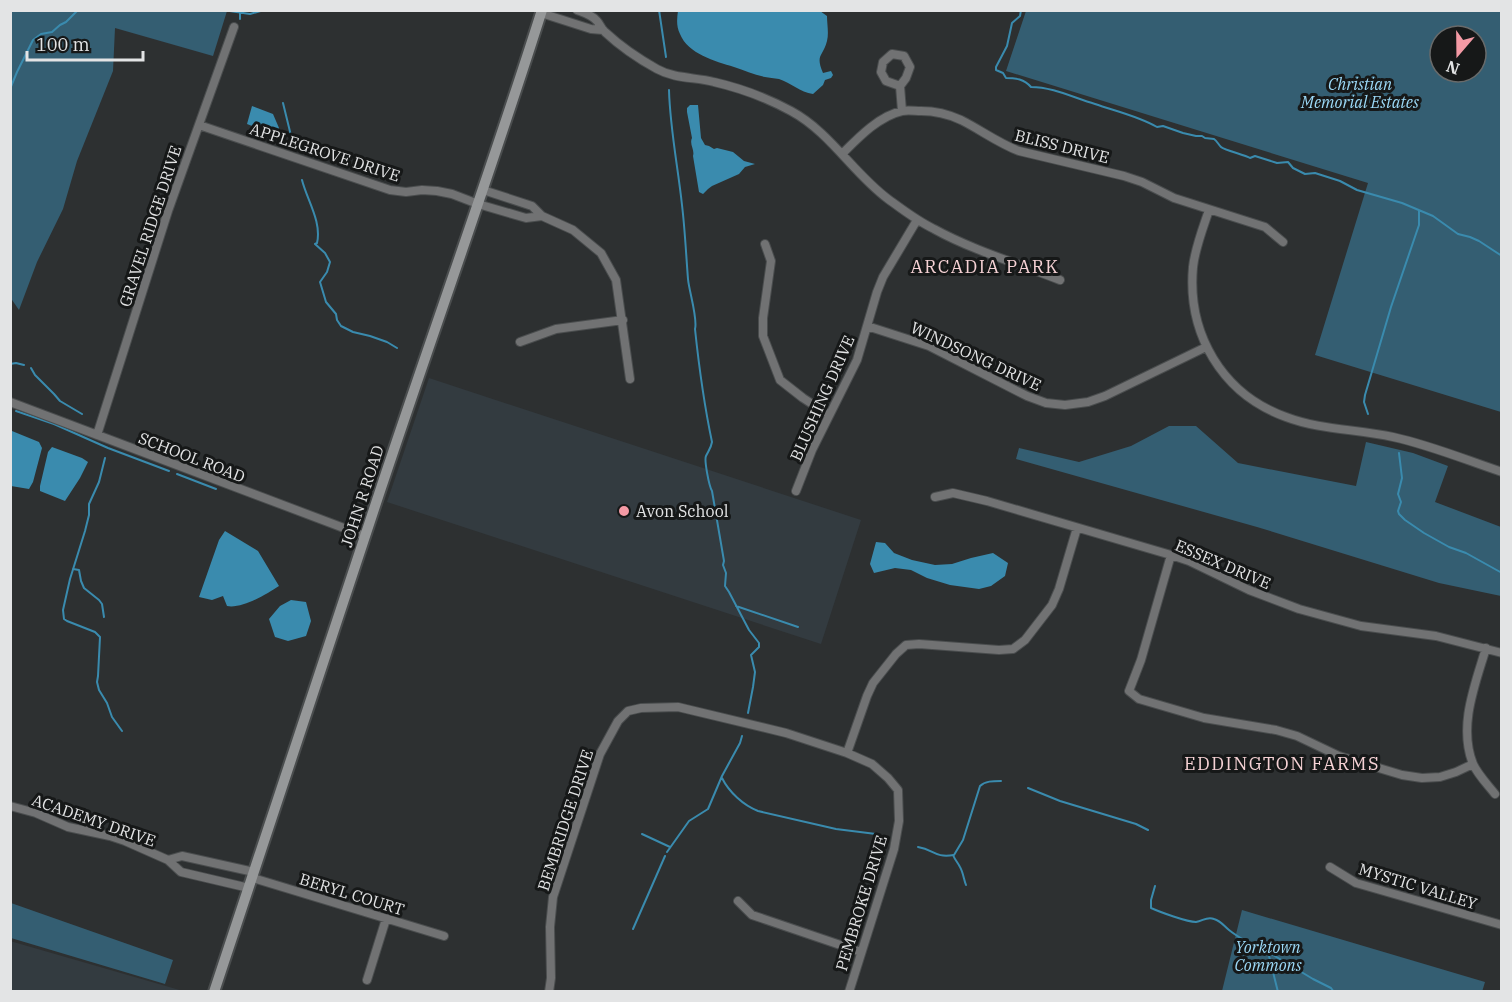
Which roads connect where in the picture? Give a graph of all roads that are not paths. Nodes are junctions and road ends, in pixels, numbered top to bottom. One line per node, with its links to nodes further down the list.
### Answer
1 (577, 10): 4 (street)
2 (542, 12): 4 (street); 9 (main road, JOHN R ROAD)
3 (234, 27): 7 (street, GRAVEL RIDGE DRIVE)
4 (603, 30): 8 (street)
5 (900, 86): 6 (street)
6 (902, 111): 8 (street, BLISS DRIVE); 11 (street, BLISS DRIVE)
7 (199, 125): 10 (street, APPLEGROVE DRIVE); 24 (street, GRAVEL RIDGE DRIVE)
8 (842, 154): 13 (street)
9 (483, 190): 10 (main road, JOHN R ROAD); 12 (street)
10 (478, 204): 12 (street, APPLEGROVE DRIVE); 29 (main road, JOHN R ROAD)
11 (1209, 210): 14 (street, BLISS DRIVE); 20 (street)
12 (542, 216): 17 (street)
13 (917, 220): 16 (street); 18 (street, BLUSHING DRIVE)
14 (1283, 242)
15 (765, 244): 23 (street)
16 (1060, 280)
17 (623, 320): 19 (street); 21 (street)
18 (867, 326): 20 (street, WINDSONG DRIVE); 23 (street, BLUSHING DRIVE)
19 (520, 342)
20 (1206, 347): 25 (street)
21 (630, 379)
22 (10, 402): 24 (street, SCHOOL ROAD)
23 (829, 415): 26 (street, BLUSHING DRIVE)
24 (97, 435): 29 (street, SCHOOL ROAD)
25 (1502, 472)
26 (796, 491)
27 (935, 497): 28 (street, ESSEX DRIVE)
28 (1077, 528): 30 (street, ESSEX DRIVE); 33 (street)
29 (364, 536): 39 (main road, JOHN R ROAD)
30 (1172, 555): 31 (street, ESSEX DRIVE); 34 (street)
31 (1485, 648): 32 (street, ESSEX DRIVE); 34 (street)
32 (1502, 653)
33 (847, 753): 44 (street, PEMBROKE DRIVE); 47 (street, BEMBRIDGE DRIVE)
34 (1473, 764): 35 (street)
35 (1495, 794)
36 (10, 806): 37 (street, ACADEMY DRIVE)
37 (168, 860): 39 (street, ACADEMY DRIVE); 39 (street, ACADEMY DRIVE)
38 (1330, 867): 42 (street, MYSTIC VALLEY)
39 (252, 879): 41 (street, BERYL COURT); 46 (main road, JOHN R ROAD)
40 (738, 902): 44 (street)
41 (386, 919): 43 (street, BERYL COURT); 45 (street)
42 (1502, 925)
43 (444, 936)
44 (861, 952): 48 (street, PEMBROKE DRIVE)
45 (367, 980)
46 (214, 992)
47 (549, 992)
48 (849, 992)

